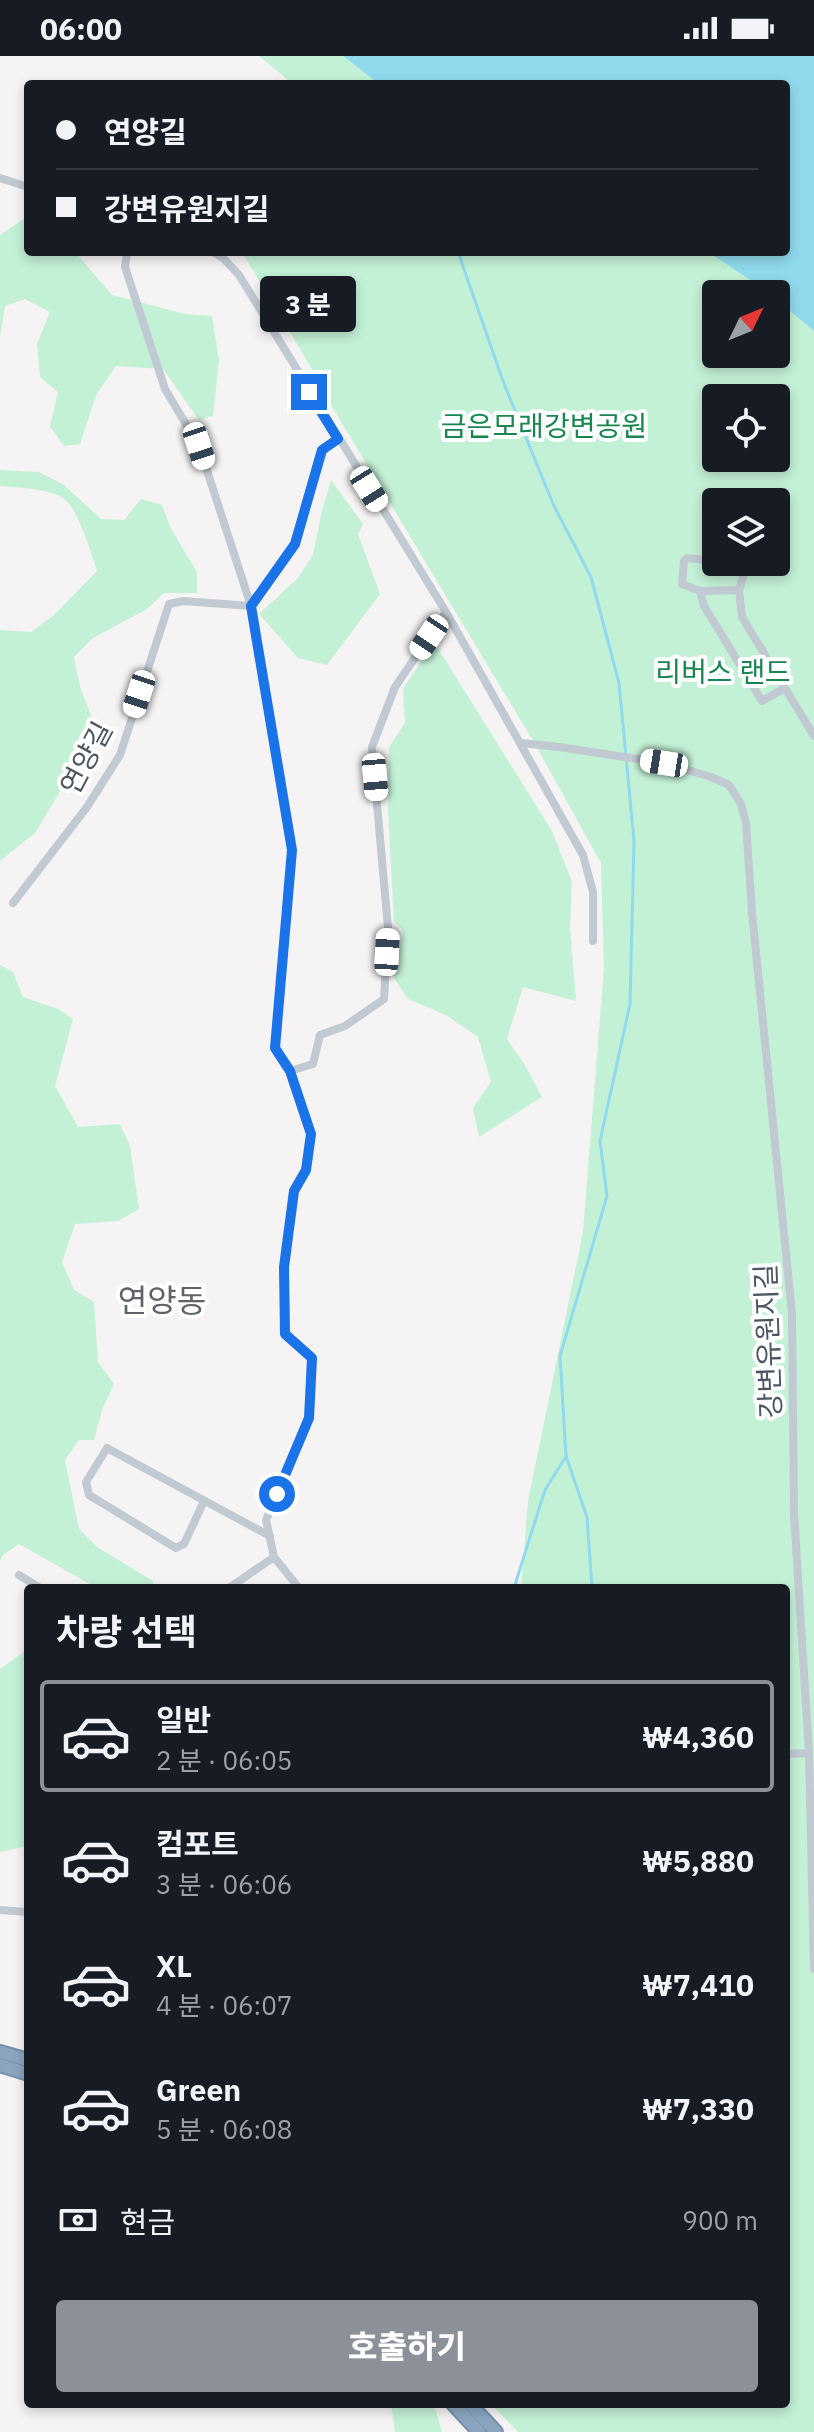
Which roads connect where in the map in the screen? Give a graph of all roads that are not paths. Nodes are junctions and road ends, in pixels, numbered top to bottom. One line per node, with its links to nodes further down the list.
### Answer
1 (0, 178): 2 (street)
2 (24, 186)
3 (126, 256): 10 (street)
4 (220, 256): 5 (street)
5 (338, 439): 10 (street); 11 (street)
6 (702, 560): 9 (street)
7 (743, 576): 8 (street)
8 (739, 590): 9 (street); 12 (street)
9 (700, 591): 12 (street)
10 (251, 606): 15 (street, 연양길); 17 (street)
11 (446, 612): 14 (street); 17 (street)
12 (785, 688): 13 (street)
13 (813, 732)
14 (521, 743): 16 (street); 25 (street, 강변유원지길)
15 (13, 903)
16 (593, 941)
17 (290, 1071): 19 (street)
18 (204, 1501): 18 (street); 19 (street)
19 (270, 1536): 20 (street)
20 (274, 1557): 23 (street); 24 (street)
21 (19, 1575): 22 (street)
22 (34, 1584)
23 (235, 1584)
24 (296, 1584)
25 (809, 1753): 26 (street); 29 (street, 강변유원지길)
26 (790, 1754)
27 (0, 1910): 28 (street)
28 (24, 1912)
29 (814, 1969)
30 (0, 2052): 31 (highway)
31 (24, 2059)
32 (0, 2065): 33 (highway)
33 (24, 2073)
34 (457, 2408): 36 (highway)
35 (474, 2408): 37 (highway)
36 (479, 2432)
37 (496, 2432)

